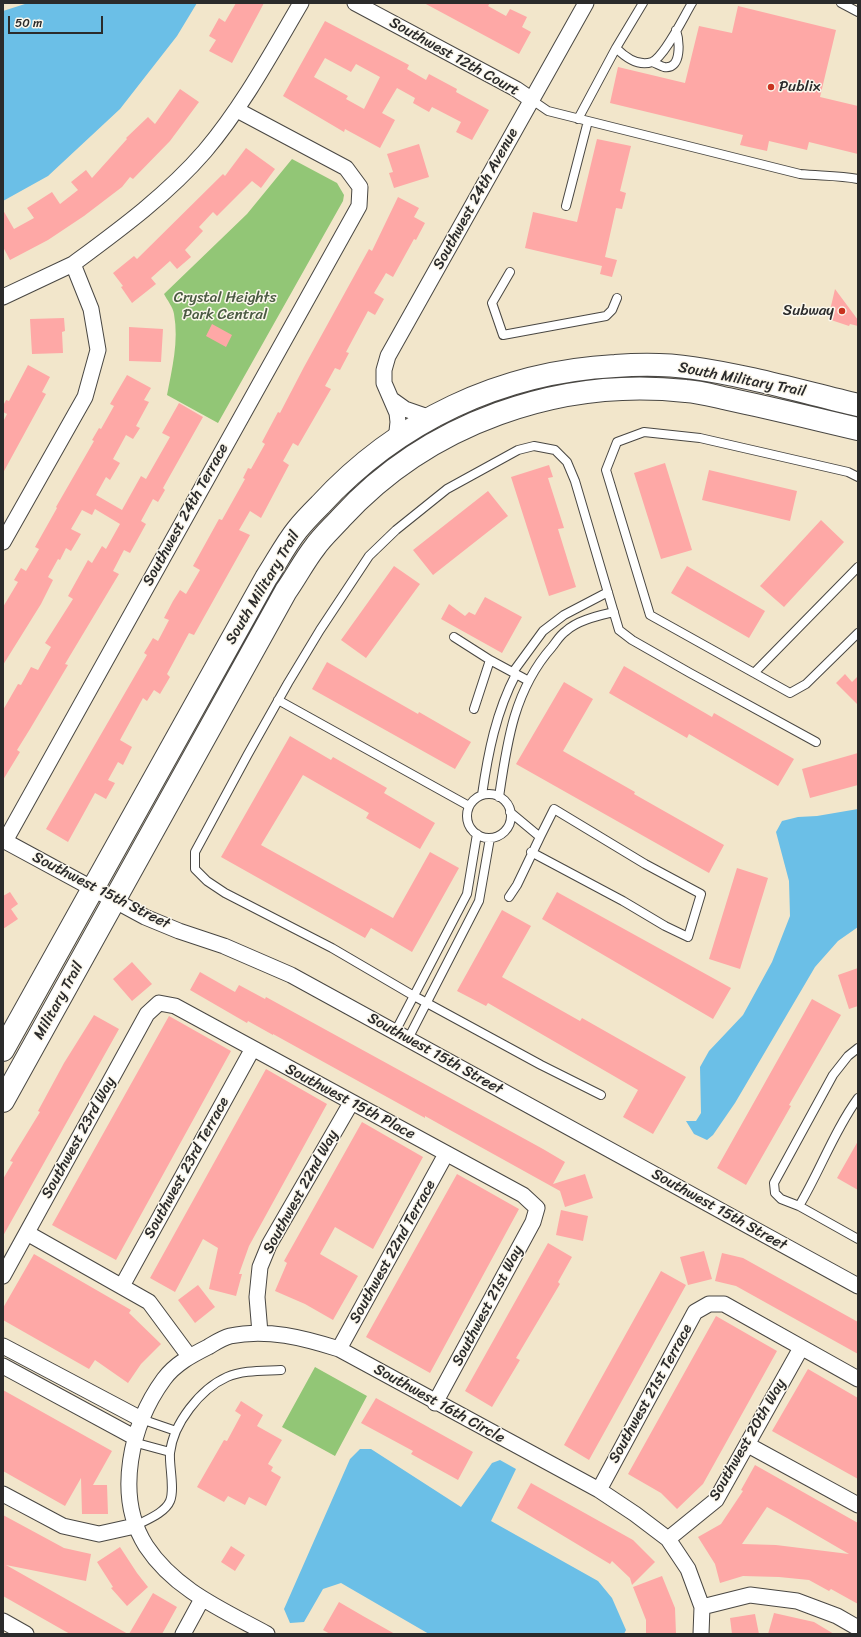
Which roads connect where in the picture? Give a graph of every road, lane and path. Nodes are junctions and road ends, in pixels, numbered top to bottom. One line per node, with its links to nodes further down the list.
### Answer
1 (301, 3): 12 (street)
2 (355, 3): 11 (street, Southwest 12th Court)
3 (586, 3): 11 (street, Southwest 24th Avenue)
4 (643, 3): 9 (lane)
5 (692, 3): 8 (lane)
6 (841, 3): 7 (lane)
7 (858, 12)
8 (676, 30): 10 (lane); 10 (lane)
9 (616, 48): 10 (lane); 13 (lane)
10 (652, 62)
11 (532, 100): 13 (lane); 21 (street, Southwest 24th Avenue)
12 (238, 110): 17 (street); 47 (street, Southwest 24th Terrace)
13 (578, 119): 14 (lane)
14 (588, 121): 15 (lane); 16 (lane)
15 (858, 179)
16 (566, 206)
17 (73, 264): 19 (street); 27 (street)
18 (510, 272): 20 (lane)
19 (3, 298)
20 (617, 298)
21 (391, 399): 23 (street); 25 (street, Southwest 24th Avenue)
22 (858, 405): 23 (street, South Military Trail)
23 (431, 418): 25 (street, South Military Trail)
24 (858, 429): 51 (street, South Military Trail)
25 (396, 441): 49 (street, South Military Trail)
26 (858, 477): 35 (lane)
27 (3, 542)
28 (858, 567): 35 (lane)
29 (608, 592): 30 (lane); 34 (lane); 37 (lane)
30 (614, 612): 36 (lane); 39 (lane)
31 (858, 633): 35 (lane)
32 (454, 637): 33 (lane)
33 (490, 660): 34 (lane); 38 (lane)
34 (514, 673): 36 (lane); 40 (lane)
35 (754, 673)
36 (528, 680): 41 (lane)
37 (278, 700): 42 (lane); 52 (lane)
38 (474, 709)
39 (816, 742)
40 (482, 795): 41 (lane); 42 (lane)
41 (498, 797): 43 (lane)
42 (470, 806): 44 (lane)
43 (510, 812): 45 (lane); 46 (lane)
44 (477, 834): 46 (lane); 52 (lane)
45 (540, 837): 48 (lane); 48 (lane)
46 (490, 838): 53 (lane)
47 (4, 841): 49 (street, Southwest 15th Street)
48 (531, 852): 50 (lane)
49 (92, 889): 51 (street, Southwest 15th Street); 57 (street, Military Trail)
50 (509, 897)
51 (114, 901): 55 (street, Southwest 15th Street); 61 (street, Military Trail)
52 (414, 996): 53 (lane); 55 (lane)
53 (426, 1002): 55 (lane); 59 (lane)
54 (159, 1003): 58 (street, Southwest 15th Place); 66 (street, Southwest 23rd Way)
55 (402, 1036): 70 (street, Southwest 15th Street)
56 (858, 1048): 64 (lane)
57 (3, 1050)
58 (252, 1050): 62 (street, Southwest 15th Place); 69 (street, Southwest 23rd Terrace)
59 (601, 1094)
60 (858, 1098): 64 (lane)
61 (3, 1102)
62 (351, 1102): 63 (street, Southwest 15th Place); 71 (street, Southwest 22nd Way)
63 (446, 1154): 65 (street, Southwest 15th Place); 74 (street, Southwest 22nd Terrace)
64 (799, 1206): 67 (lane)
65 (537, 1208): 79 (street, Southwest 21st Way)
66 (27, 1233): 68 (street, Southwest 23rd Way); 69 (street)
67 (858, 1239)
68 (3, 1276)
69 (122, 1286): 75 (street)
70 (858, 1286)
71 (260, 1333): 74 (street, Southwest 16th Circle); 75 (street, Southwest 16th Circle)
72 (3, 1346): 80 (street)
73 (801, 1348): 78 (street); 83 (street, Southwest 20th Way); 85 (street, Southwest 21st Terrace)
74 (339, 1349): 79 (street, Southwest 16th Circle)
75 (189, 1356): 80 (street, Southwest 16th Circle)
76 (3, 1366): 82 (street)
77 (281, 1370): 81 (lane)
78 (858, 1379)
79 (435, 1403): 85 (street, Southwest 16th Circle)
80 (141, 1419): 81 (lane); 82 (street, Southwest 16th Circle)
81 (176, 1431): 84 (lane)
82 (134, 1439): 84 (lane); 88 (street, Southwest 16th Circle)
83 (748, 1445): 87 (street); 89 (street, Southwest 20th Way)
84 (170, 1452): 88 (lane)
85 (599, 1490): 89 (street, Southwest 16th Circle)
86 (3, 1494): 88 (street)
87 (858, 1505)
88 (135, 1526): 90 (street)
89 (668, 1539): 91 (street, Southwest 16th Circle)
90 (202, 1599): 95 (street); 96 (street)
91 (702, 1607): 93 (street); 97 (street, Southwest 16th Circle)
92 (3, 1621): 94 (street)
93 (858, 1628)
94 (26, 1634)
95 (183, 1634)
96 (267, 1634)
97 (701, 1634)

